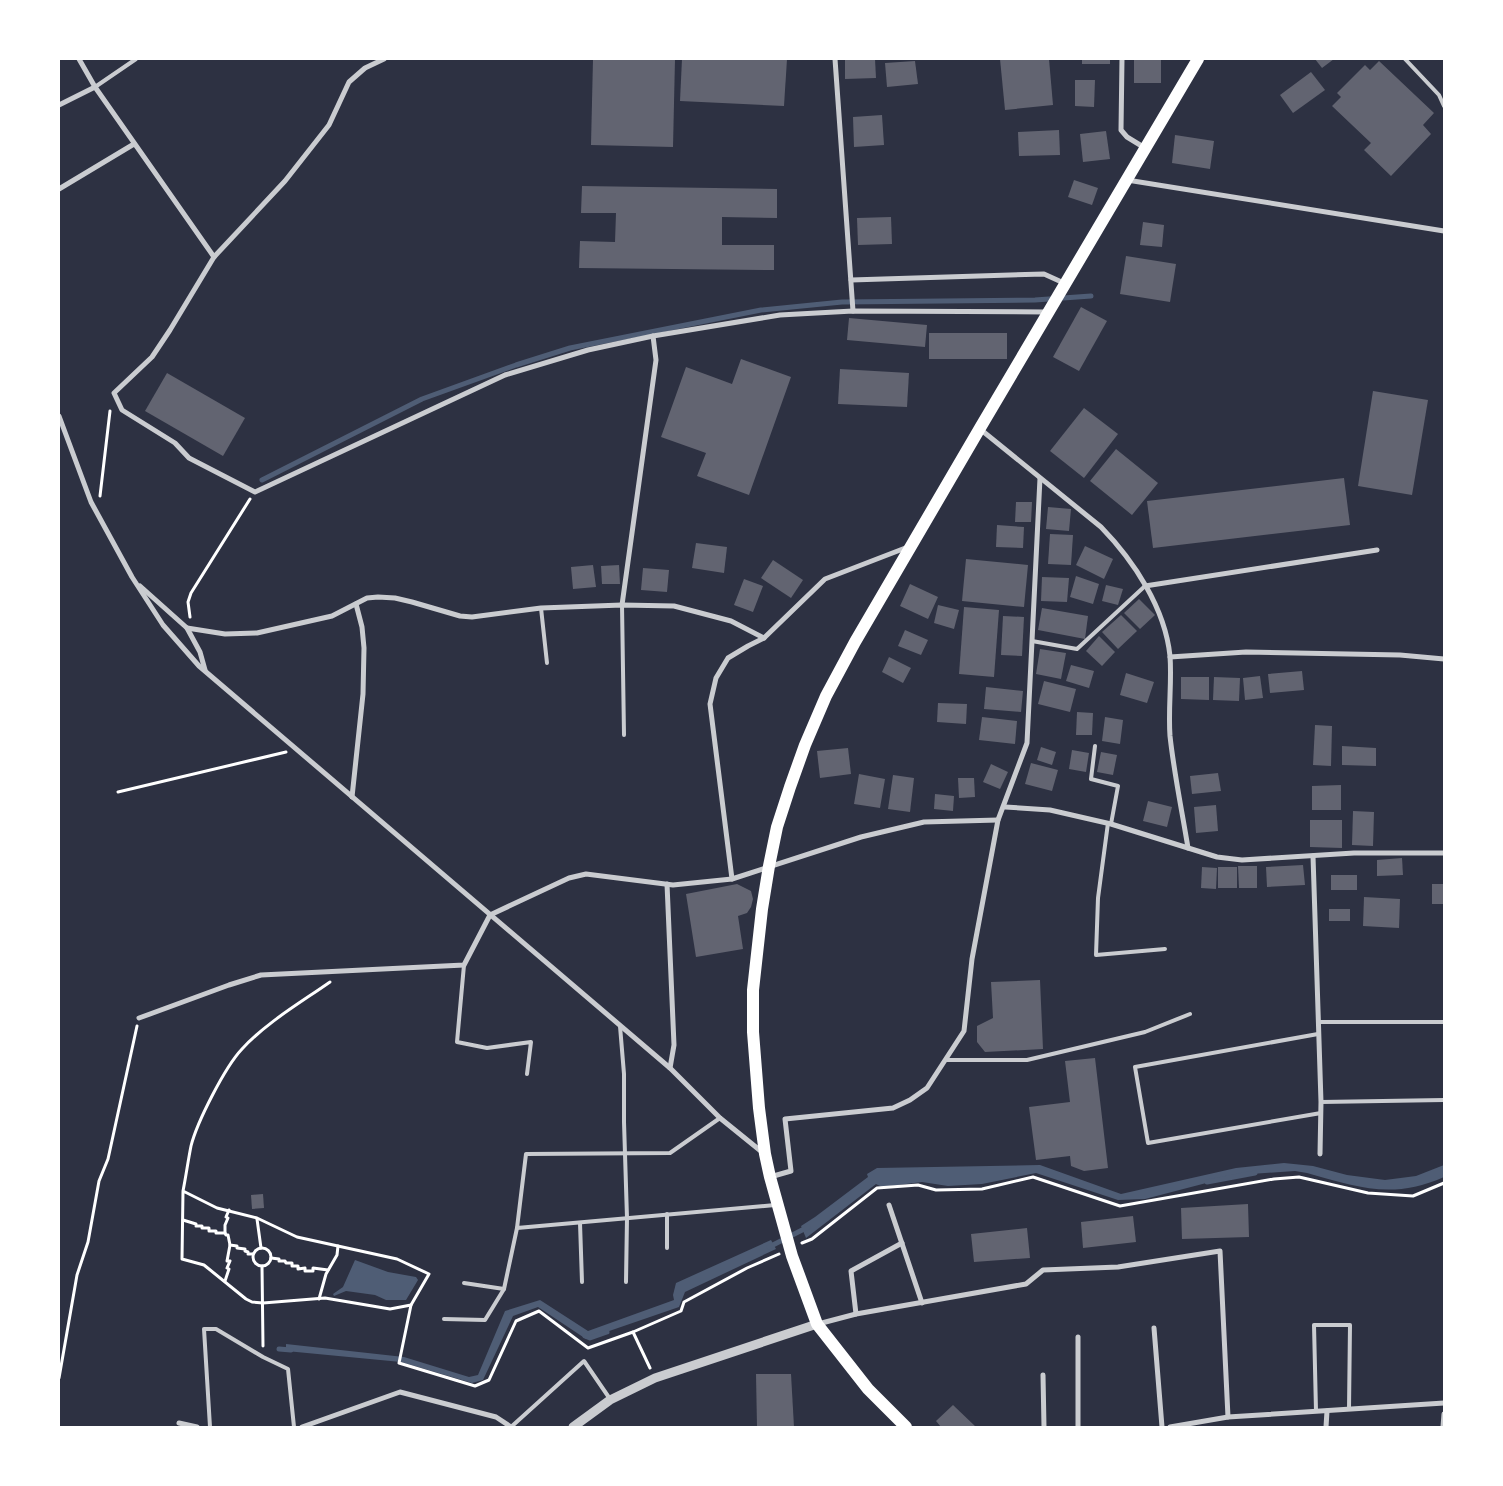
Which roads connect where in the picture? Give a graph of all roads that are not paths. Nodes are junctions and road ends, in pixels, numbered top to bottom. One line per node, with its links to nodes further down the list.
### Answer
1 (79, 59): 8 (street)
2 (136, 59): 8 (lane)
3 (384, 59): 16 (street)
4 (835, 59): 17 (street)
5 (1122, 59): 12 (street)
6 (1198, 59): 12 (main road)
7 (1405, 59): 10 (lane)
8 (95, 87): 9 (street); 11 (street)
9 (59, 105)
10 (1444, 106)
11 (134, 144): 14 (street); 16 (street)
12 (1146, 148): 13 (main road)
13 (1127, 180): 15 (street); 18 (main road)
14 (59, 189)
15 (1444, 231)
16 (214, 256): 20 (street)
17 (851, 280): 18 (street); 19 (street)
18 (1057, 299): 19 (street); 22 (main road)
19 (853, 311): 20 (street)
20 (653, 336): 29 (street)
21 (59, 416): 26 (street)
22 (980, 428): 23 (street); 24 (main road)
23 (1040, 478): 27 (street); 33 (street)
24 (912, 546): 32 (street); 47 (main road)
25 (1377, 550): 27 (street)
26 (136, 582): 31 (street); 37 (street)
27 (1145, 586): 33 (lane); 34 (street)
28 (356, 604): 30 (street); 31 (street); 40 (street)
29 (622, 605): 30 (street); 32 (street); 38 (lane)
30 (541, 608): 36 (lane)
31 (187, 628): 37 (street)
32 (764, 638): 48 (street)
33 (1032, 641): 41 (street)
34 (1170, 657): 35 (street); 44 (street)
35 (1444, 659)
36 (547, 663)
37 (206, 672): 40 (street)
38 (624, 735)
39 (1095, 746): 43 (lane)
40 (352, 797): 50 (street)
41 (1005, 807): 42 (street); 43 (street)
42 (998, 820): 47 (street); 59 (street)
43 (1110, 824): 44 (street); 51 (lane)
44 (1188, 848): 46 (street)
45 (1444, 853): 46 (street)
46 (1313, 856): 55 (street)
47 (769, 866): 48 (street); 67 (main road)
48 (732, 879): 49 (street)
49 (668, 884): 50 (street); 60 (street)
50 (490, 915): 52 (street); 57 (street)
51 (1165, 949)
52 (464, 965): 54 (street); 61 (lane)
53 (1190, 1014): 59 (lane)
54 (139, 1018)
55 (1318, 1022): 56 (lane); 58 (street)
56 (1444, 1022)
57 (620, 1026): 60 (street); 66 (lane)
58 (1318, 1034): 63 (street); 64 (lane)
59 (946, 1060): 69 (street)
60 (670, 1068): 65 (street)
61 (527, 1074)
62 (1444, 1100): 63 (lane)
63 (1321, 1102): 64 (street)
64 (1321, 1113): 68 (street)
65 (720, 1118): 66 (lane); 67 (street)
66 (625, 1153): 73 (lane); 75 (lane)
67 (765, 1154): 69 (main road)
68 (1320, 1154)
69 (770, 1177): 70 (main road)
70 (777, 1205): 72 (lane); 85 (main road)
71 (889, 1205): 76 (street)
72 (667, 1214): 73 (lane); 77 (lane)
73 (627, 1218): 74 (lane); 79 (lane)
74 (580, 1223): 75 (lane); 78 (lane)
75 (517, 1228): 81 (lane)
76 (902, 1243): 82 (street); 83 (street)
77 (667, 1248)
78 (582, 1282)
79 (626, 1282)
80 (464, 1283): 81 (lane)
81 (504, 1289): 84 (lane)
82 (922, 1303): 83 (street); 95 (street)
83 (856, 1314): 85 (street)
84 (444, 1319)
85 (817, 1324): 89 (street); 103 (main road)
86 (1154, 1328): 106 (street)
87 (1078, 1337): 105 (street)
88 (1043, 1375): 104 (street)
89 (610, 1400): 101 (lane); 102 (street)
90 (1444, 1403): 91 (street)
91 (1349, 1409): 92 (street); 93 (lane)
92 (1327, 1411): 93 (street); 108 (street)
93 (1316, 1412): 95 (street)
94 (1444, 1414): 109 (street)
95 (1228, 1418): 107 (street)
96 (179, 1423): 97 (street)
97 (197, 1427)
98 (210, 1427): 99 (lane)
99 (294, 1427)
100 (302, 1427): 101 (street)
101 (511, 1427)
102 (573, 1427)
103 (906, 1427)
104 (1044, 1427)
105 (1078, 1427)
106 (1162, 1427)
107 (1170, 1427)
108 (1326, 1427)
109 (1443, 1427)

